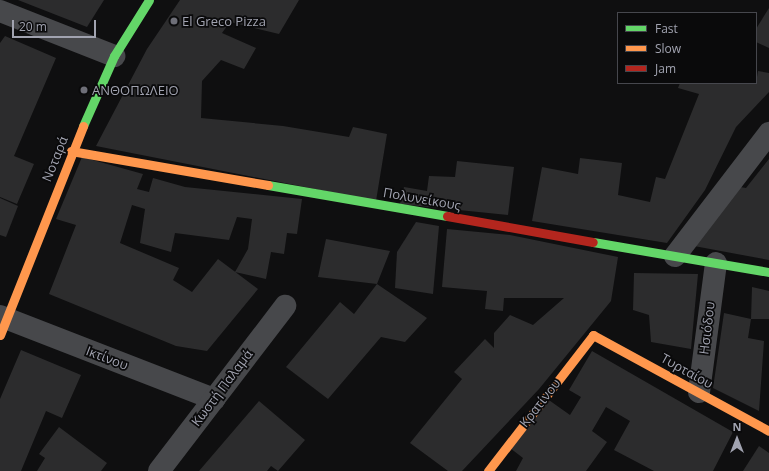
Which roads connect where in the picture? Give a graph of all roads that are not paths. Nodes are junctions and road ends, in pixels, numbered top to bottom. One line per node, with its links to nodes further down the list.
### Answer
1 (149, 0): 3 (street, Νοταρά)
2 (0, 11): 3 (street)
3 (114, 56): 5 (street, Νοταρά)
4 (769, 133): 6 (street)
5 (71, 151): 6 (street, Πολυνείκους); 10 (street, Νοταρά)
6 (675, 256): 7 (street, Πολυνείκους)
7 (716, 263): 8 (street, Πολυνείκους); 12 (street, Ησιόδου)
8 (769, 272)
9 (285, 306): 13 (street, Κωστή Παλαμά)
10 (2, 323): 13 (street, Ικτίνου)
11 (593, 335): 12 (street, Τυρταίου); 16 (street, Κρατίνου)
12 (699, 392): 14 (street, Τυρταίου)
13 (214, 399): 15 (street, Κωστή Παλαμά)
14 (769, 431)
15 (159, 471)
16 (488, 471)

